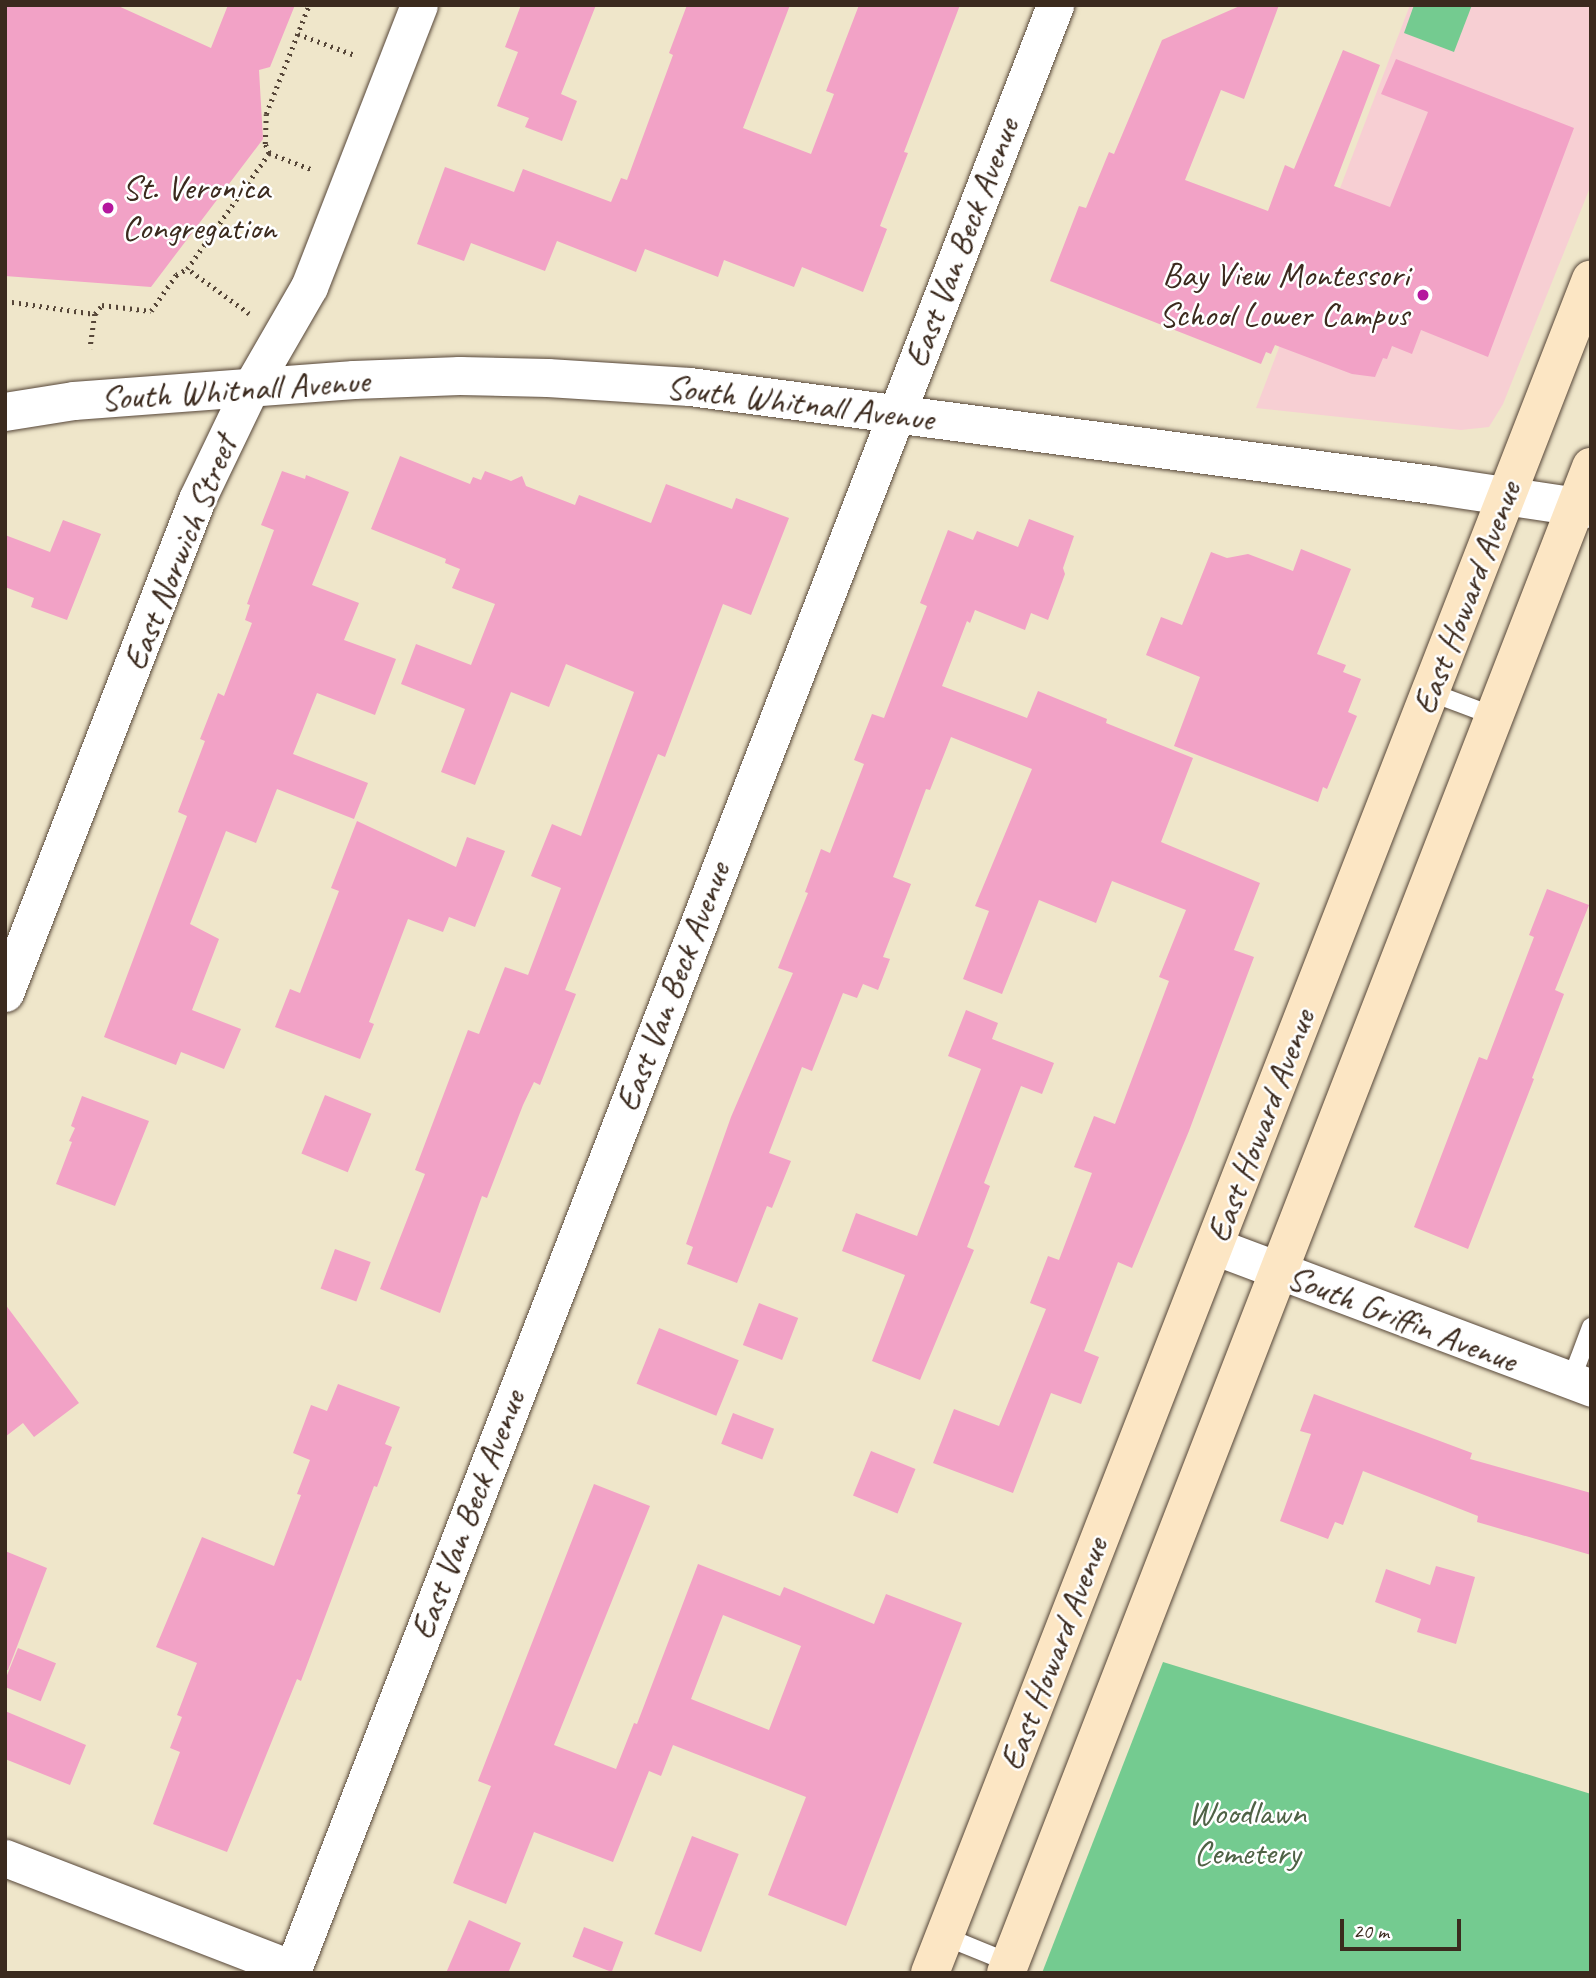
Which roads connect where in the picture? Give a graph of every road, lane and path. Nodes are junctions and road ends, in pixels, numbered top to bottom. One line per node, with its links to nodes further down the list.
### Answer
1 (309, 5): 4 (path)
2 (419, 5): 14 (street, East Norwich Street)
3 (1055, 5): 16 (street, East Van Beck Avenue)
4 (298, 34): 5 (path); 6 (path)
5 (355, 55)
6 (269, 153): 7 (path); 8 (path)
7 (311, 169)
8 (187, 269): 11 (path); 12 (path)
9 (1591, 279): 18 (main road, East Howard Avenue)
10 (5, 301): 11 (path)
11 (95, 314): 13 (path)
12 (253, 316)
13 (90, 349)
14 (250, 389): 15 (street, South Whitnall Avenue); 16 (street, South Whitnall Avenue); 22 (street, East Norwich Street)
15 (5, 412)
16 (895, 414): 18 (street, South Whitnall Avenue); 27 (street, East Van Beck Avenue)
17 (1591, 467): 19 (main road, East Howard Avenue)
18 (1507, 496): 19 (street, South Whitnall Avenue); 20 (main road, East Howard Avenue)
19 (1583, 508): 21 (main road, East Howard Avenue)
20 (1430, 692): 21 (lane); 23 (main road, East Howard Avenue)
21 (1494, 716): 24 (main road, East Howard Avenue)
22 (5, 993)
23 (1214, 1247): 24 (street, South Griffin Avenue); 28 (main road, East Howard Avenue)
24 (1278, 1272): 26 (street, South Griffin Avenue); 29 (main road, East Howard Avenue)
25 (1591, 1327): 26 (lane)
26 (1580, 1386)
27 (5, 1858)
28 (944, 1936): 29 (lane); 30 (main road, East Howard Avenue)
29 (1008, 1968)
30 (930, 1973)

